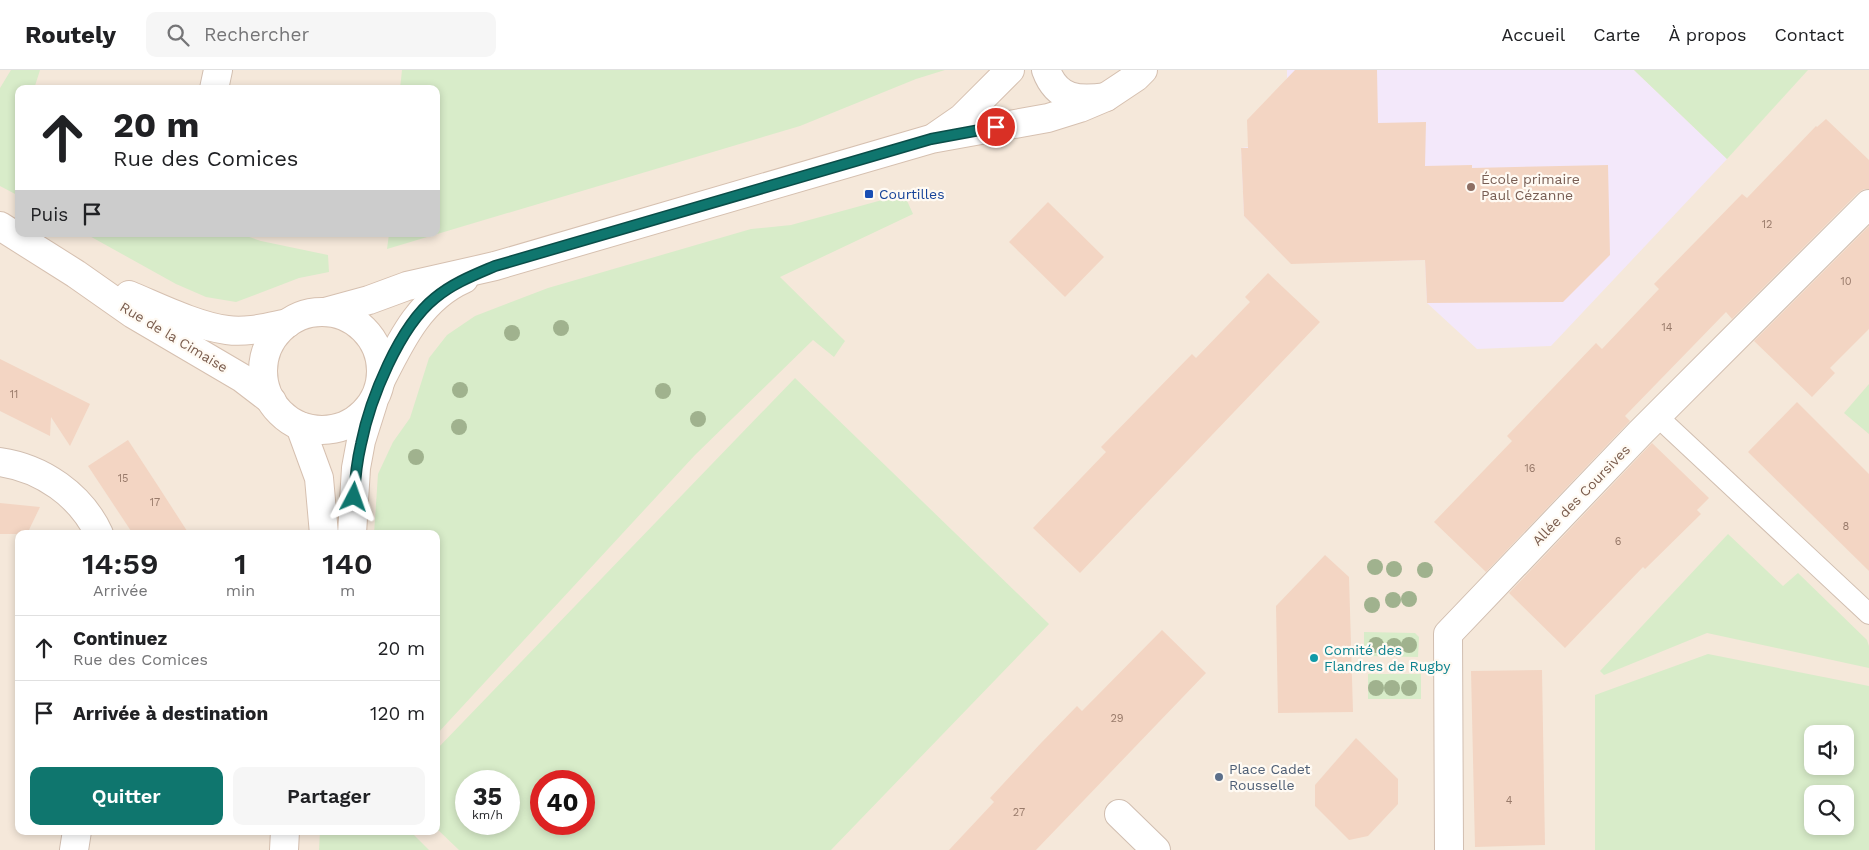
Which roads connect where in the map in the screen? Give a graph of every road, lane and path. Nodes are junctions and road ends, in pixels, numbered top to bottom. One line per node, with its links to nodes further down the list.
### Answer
1 (218, 70): 5 (street)
2 (1010, 70): 7 (street)
3 (1046, 70): 6 (street)
4 (1143, 70): 6 (street)
5 (215, 85)
6 (1106, 97): 7 (street)
7 (931, 139): 12 (street)
8 (1869, 204): 18 (street, Allée des Coursives)
9 (0, 226): 10 (street, Rue de la Cimaise)
10 (15, 235)
11 (17, 237): 13 (street, Rue de la Cimaise)
12 (495, 266): 14 (street); 16 (street)
13 (76, 274): 15 (street, Rue de la Cimaise); 17 (street, Rue de la Cimaise)
14 (325, 312): 15 (street); 16 (street)
15 (288, 323): 17 (street)
16 (378, 389): 19 (street); 23 (street)
17 (272, 401): 19 (street)
18 (1658, 417): 24 (lane); 31 (street, Allée des Coursives)
19 (300, 426): 22 (street)
20 (0, 462): 21 (street)
21 (97, 530)
22 (324, 530)
23 (352, 530)
24 (1869, 614)
25 (1119, 814): 30 (street)
26 (76, 835): 28 (street)
27 (284, 835): 29 (street)
28 (74, 850)
29 (284, 850)
30 (1156, 850)
31 (1449, 850)

